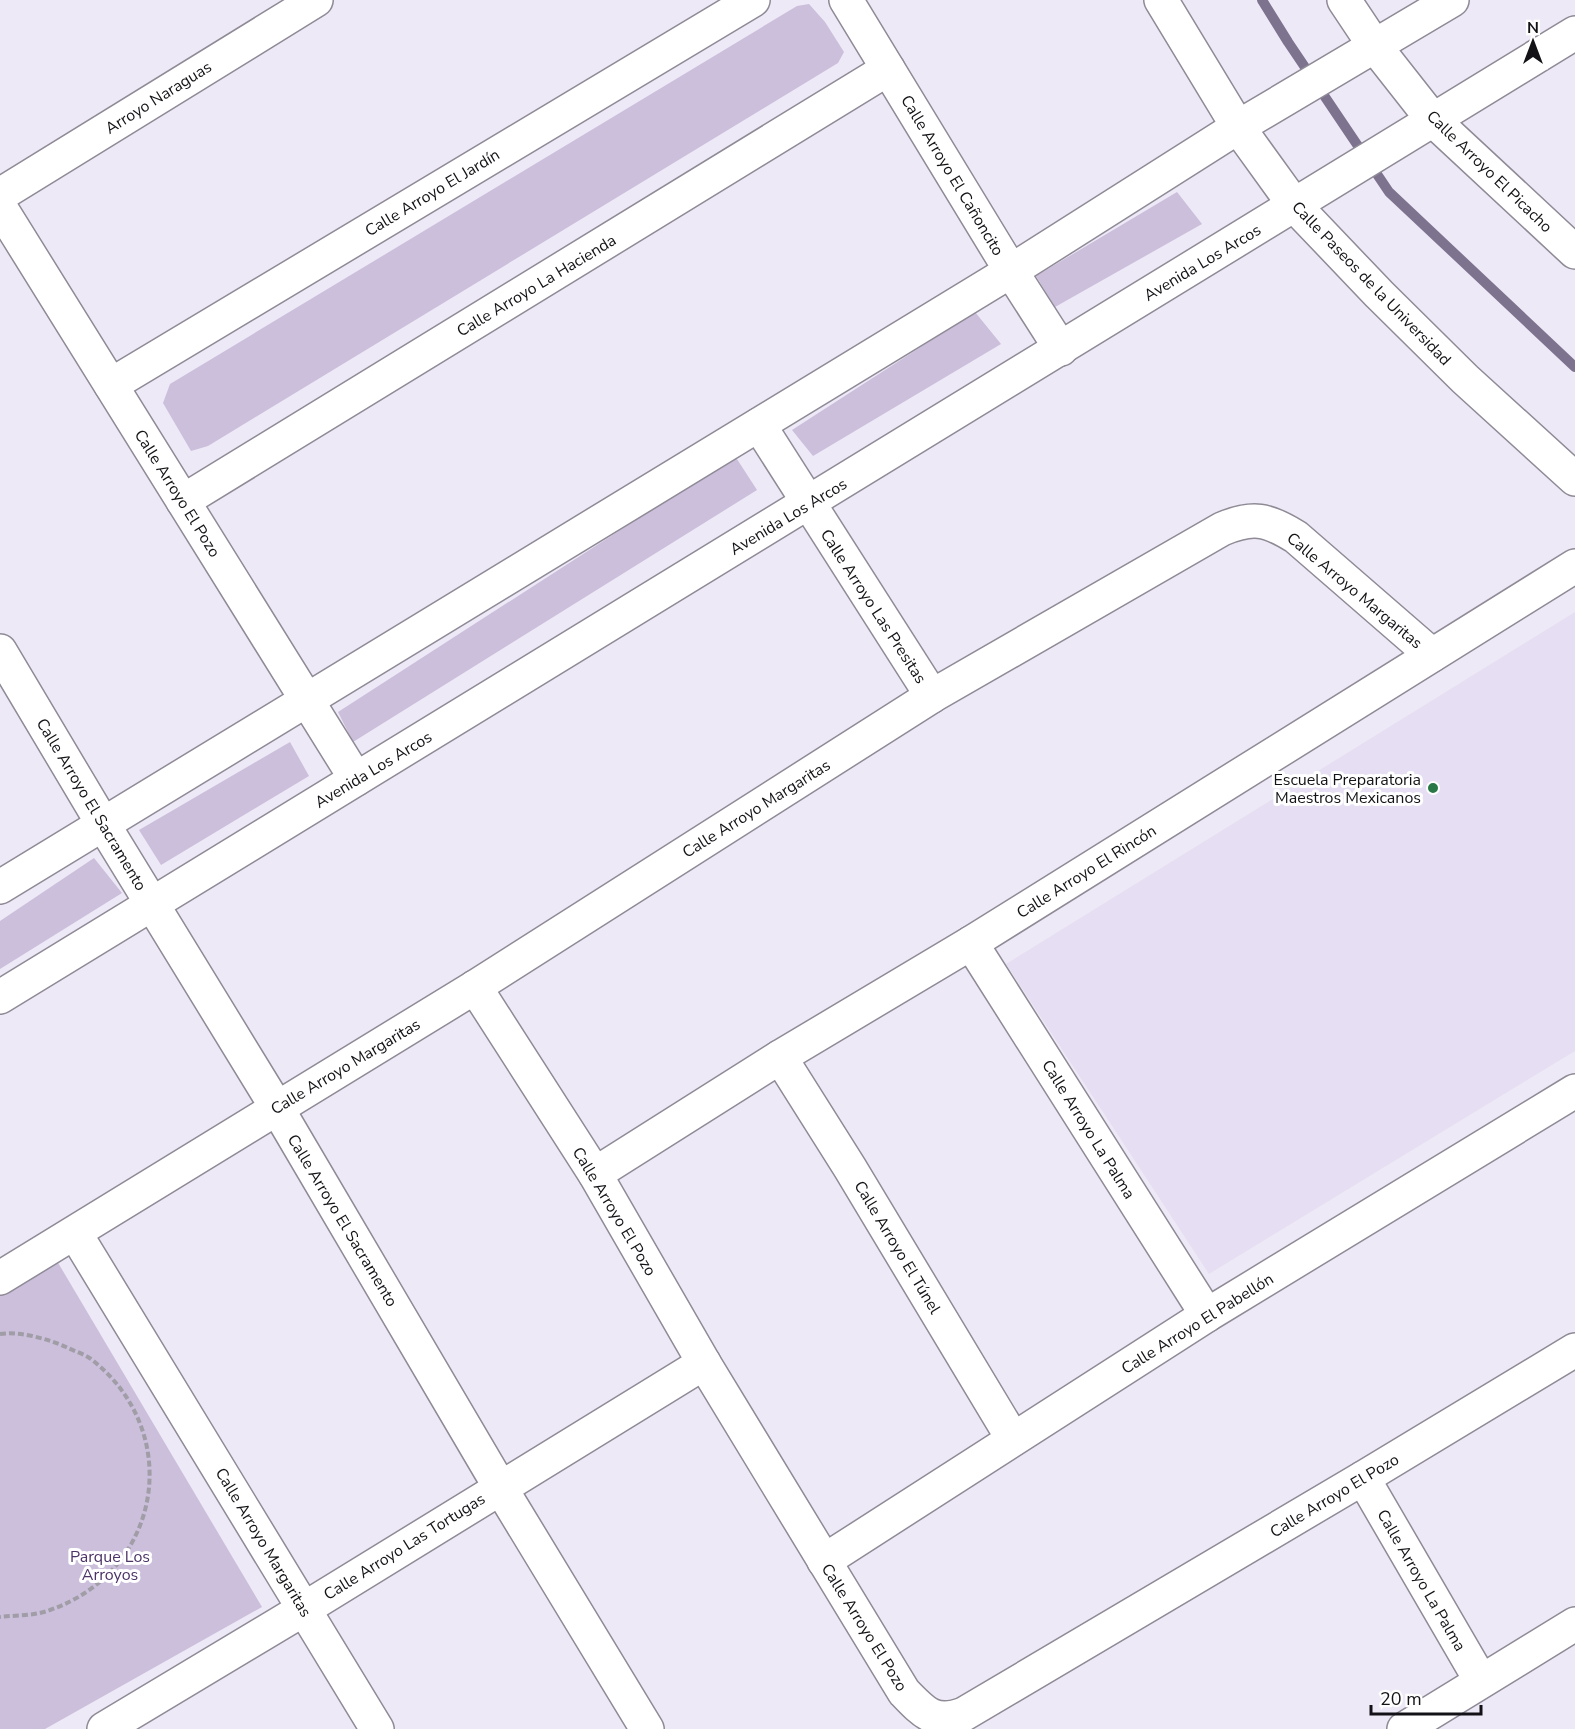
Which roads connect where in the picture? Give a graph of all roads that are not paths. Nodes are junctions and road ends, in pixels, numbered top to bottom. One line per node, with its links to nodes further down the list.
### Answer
1 (316, 0): 12 (street, Arroyo Naraguas)
2 (753, 0): 18 (street, Calle Arroyo El Jardín)
3 (846, 0): 9 (street, Calle Arroyo El Cañoncito)
4 (1161, 0): 10 (street, Calle Paseos de la Universidad)
5 (1344, 0): 8 (street, Calle Arroyo El Picacho)
6 (1452, 0): 8 (street)
7 (1575, 33): 11 (street, Avenida Los Arcos)
8 (1374, 45): 10 (street); 11 (street, Calle Arroyo El Picacho)
9 (888, 69): 16 (street, Calle Arroyo El Cañoncito); 21 (street, Calle Arroyo La Hacienda)
10 (1238, 127): 13 (street, Calle Paseos de la Universidad); 16 (street)
11 (1421, 129): 13 (street, Avenida Los Arcos); 15 (street, Calle Arroyo El Picacho)
12 (0, 195)
13 (1295, 206): 17 (street, Avenida Los Arcos); 20 (street, Calle Paseos de la Universidad)
14 (0, 207): 18 (street, Calle Arroyo El Pozo)
15 (1575, 252)
16 (1011, 271): 17 (street, Calle Arroyo El Cañoncito); 19 (street)
17 (1061, 348): 22 (street, Avenida Los Arcos)
18 (111, 385): 21 (street, Calle Arroyo El Pozo)
19 (759, 424): 22 (street, Calle Arroyo Las Presitas); 27 (street)
20 (1575, 479)
21 (183, 501): 27 (street, Calle Arroyo El Pozo)
22 (809, 503): 26 (street, Calle Arroyo Las Presitas); 28 (street, Avenida Los Arcos)
23 (1575, 566): 25 (street, Calle Arroyo El Rincón)
24 (0, 651): 29 (street, Calle Arroyo El Sacramento)
25 (1432, 655): 26 (street, Calle Arroyo Margaritas); 32 (street, Calle Arroyo El Rincón)
26 (932, 696): 33 (street, Calle Arroyo Margaritas)
27 (307, 700): 28 (street, Calle Arroyo El Pozo); 29 (street)
28 (356, 779): 31 (street, Avenida Los Arcos)
29 (103, 824): 30 (street); 31 (street, Calle Arroyo El Sacramento)
30 (0, 887)
31 (152, 904): 34 (street, Avenida Los Arcos); 37 (street, Calle Arroyo El Sacramento)
32 (971, 943): 35 (street, Calle Arroyo El Rincón); 41 (street, Calle Arroyo La Palma)
33 (475, 987): 37 (street, Calle Arroyo Margaritas); 38 (street, Calle Arroyo El Pozo)
34 (0, 997)
35 (780, 1057): 38 (street, Calle Arroyo El Rincón); 44 (street, Calle Arroyo El Túnel)
36 (1575, 1091): 41 (street, Calle Arroyo El Pabellón)
37 (277, 1108): 39 (street, Calle Arroyo Margaritas); 46 (street, Calle Arroyo El Sacramento)
38 (595, 1174): 43 (street, Calle Arroyo El Pozo)
39 (75, 1233): 40 (street, Calle Arroyo Margaritas); 48 (street, Calle Arroyo Margaritas)
40 (0, 1278)
41 (1207, 1316): 44 (street, Calle Arroyo El Pabellón)
42 (1575, 1350): 45 (street, Calle Arroyo El Pozo)
43 (704, 1362): 46 (street, Calle Arroyo Las Tortugas); 47 (street, Calle Arroyo El Pozo)
44 (1013, 1438): 47 (street, Calle Arroyo El Pabellón)
45 (1363, 1478): 47 (street, Calle Arroyo El Pozo); 50 (street, Calle Arroyo La Palma)
46 (500, 1487): 48 (street, Calle Arroyo Las Tortugas); 53 (street, Calle Arroyo El Sacramento)
47 (824, 1561)
48 (304, 1609): 51 (street, Calle Arroyo Las Tortugas); 52 (street, Calle Arroyo Margaritas)
49 (1575, 1624): 50 (street)
50 (1481, 1681): 54 (street)
51 (104, 1729)
52 (377, 1729)
53 (647, 1729)
54 (1404, 1729)

